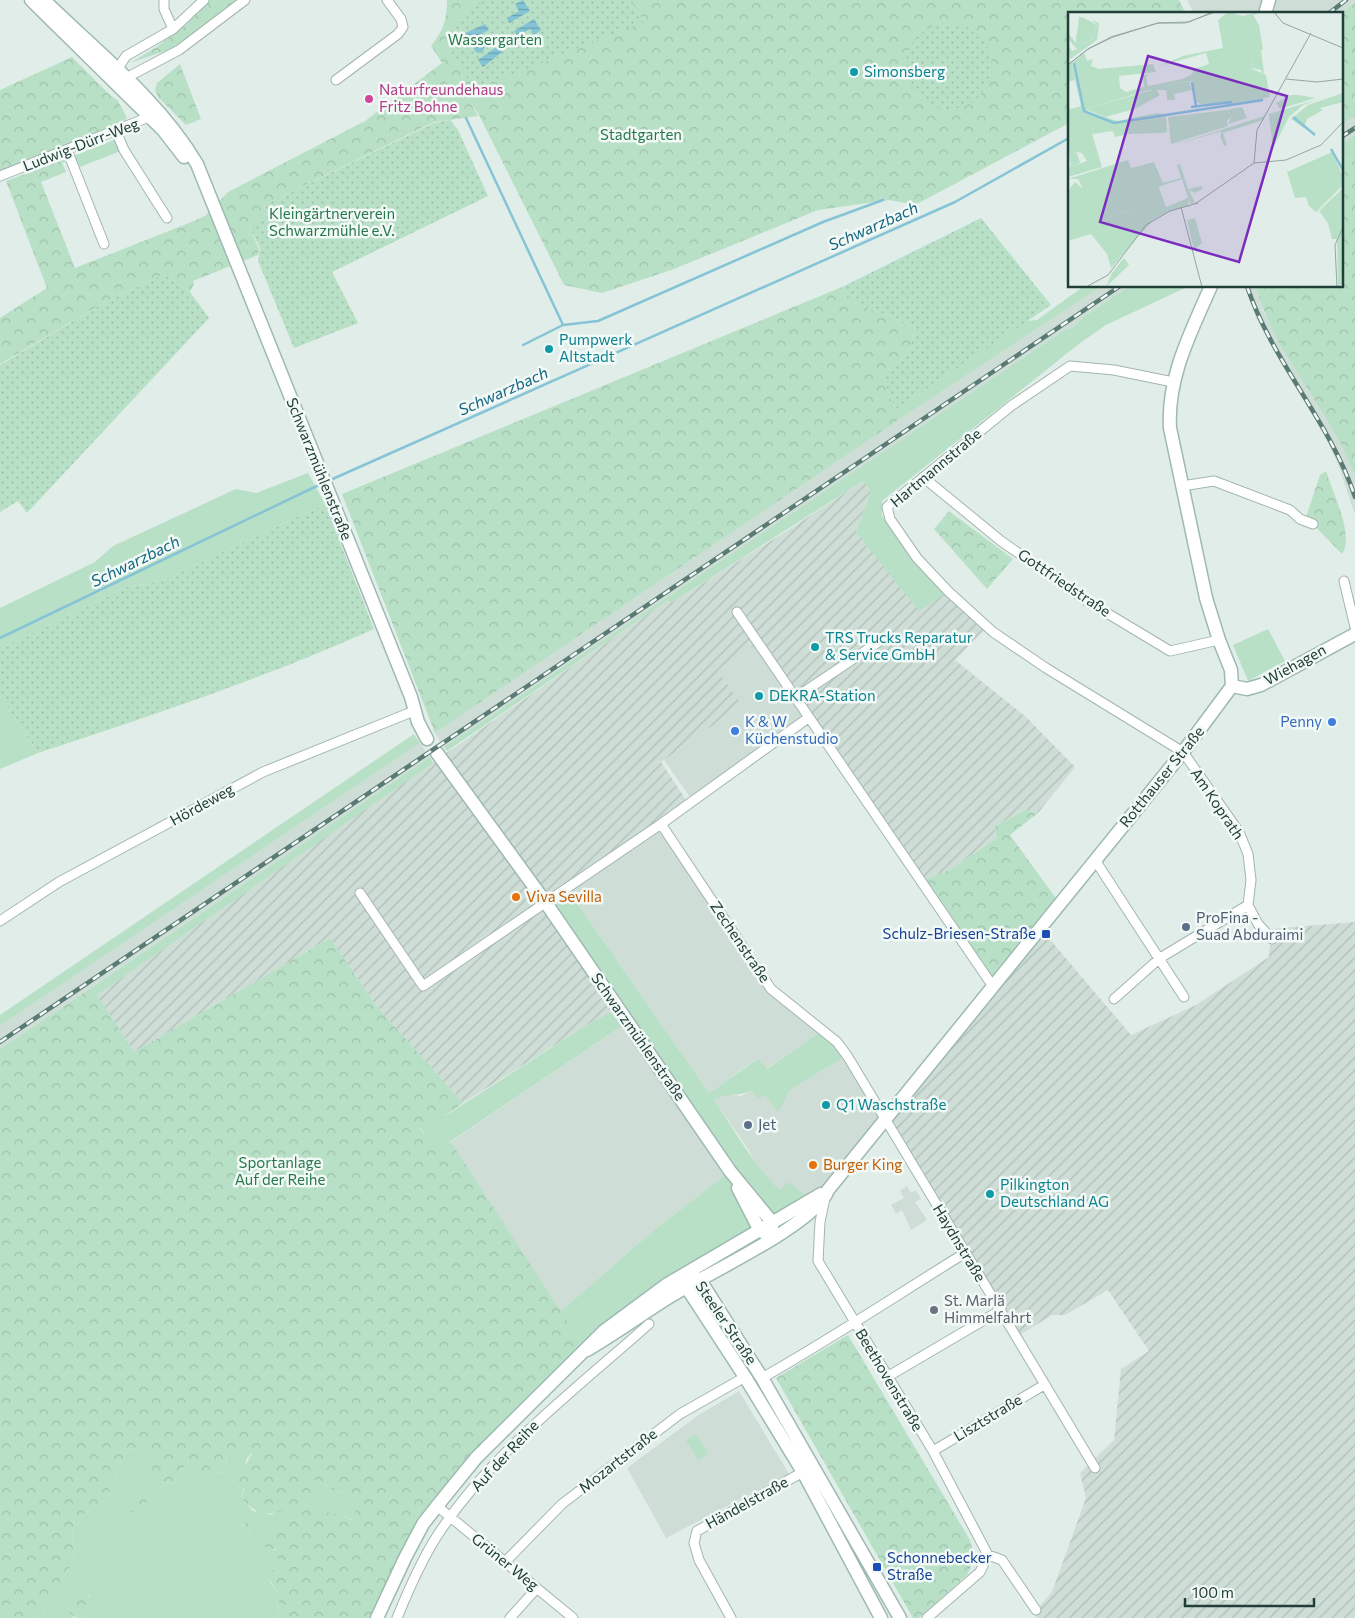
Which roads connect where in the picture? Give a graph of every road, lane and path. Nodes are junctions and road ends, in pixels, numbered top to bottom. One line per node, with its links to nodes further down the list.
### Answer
1 (31, 0): 8 (main road)
2 (44, 0): 8 (main road)
3 (164, 0): 7 (street)
4 (204, 0): 7 (street)
5 (245, 0): 9 (street)
6 (387, 0): 10 (street)
7 (173, 29): 8 (street)
8 (115, 74): 9 (main road); 11 (main road)
9 (128, 78): 11 (main road)
10 (336, 80)
11 (156, 114): 12 (street, Ludwig-Dürr-Weg); 30 (main road, Schwarzmühlenstraße)
12 (116, 131): 13 (street, Ludwig-Dürr-Weg); 15 (street)
13 (67, 150): 14 (street, Ludwig-Dürr-Weg); 16 (street)
14 (0, 176)
15 (167, 218)
16 (104, 244)
17 (1210, 288): 18 (main road)
18 (1173, 382): 19 (street, Hartmannstraße); 20 (main road)
19 (923, 478): 27 (street, Gottfriedstraße); 33 (street, Hartmannstraße)
20 (1182, 486): 21 (street); 27 (main road)
21 (1313, 524)
22 (1344, 581): 24 (street)
23 (737, 612): 29 (street)
24 (1355, 627)
25 (1355, 634): 28 (main road, Wiehagen)
26 (883, 639): 29 (street)
27 (1218, 640): 28 (main road)
28 (1232, 686): 33 (main road, Rotthauser Straße)
29 (795, 698): 31 (street)
30 (414, 711): 32 (main road, Schwarzmühlenstraße); 40 (street, Hördeweg)
31 (808, 718): 35 (street); 43 (street)
32 (427, 739)
33 (1182, 752): 36 (main road, Rotthauser Straße); 39 (street, Am Koprath)
34 (437, 753): 38 (main road, Schwarzmühlenstraße)
35 (661, 824): 38 (street); 46 (street, Zechenstraße)
36 (1095, 860): 42 (street); 43 (main road, Rotthauser Straße)
37 (360, 893): 38 (street)
38 (546, 903): 47 (main road, Schwarzmühlenstraße)
39 (1248, 905): 41 (street); 42 (street)
40 (0, 921)
41 (1272, 939)
42 (1160, 958): 44 (street); 45 (street)
43 (992, 985): 46 (main road, Rotthauser Straße)
44 (1184, 997)
45 (1114, 999)
46 (885, 1120): 48 (main road, Rotthauser Straße); 52 (street, Haydnstraße)
47 (730, 1170): 49 (main road, Schwarzmühlenstraße); 50 (main road, Schwarzmühlenstraße)
48 (826, 1194): 49 (main road, Rotthauser Straße); 51 (main road, Rotthauser Straße); 57 (street, Beethovenstraße)
49 (772, 1222): 50 (main road, Rotthauser Straße); 51 (main road)
50 (760, 1229): 51 (main road, Schwarzmühlenstraße); 53 (main road, Auf der Reihe)
51 (772, 1239): 54 (main road, Auf der Reihe)
52 (965, 1253): 56 (street, Haydnstraße); 57 (street)
53 (687, 1273): 54 (main road, Steeler Straße); 55 (main road, Steeler Straße); 59 (main road, Auf der Reihe)
54 (700, 1280): 55 (main road, Auf der Reihe); 62 (main road, Steeler Straße)
55 (686, 1288): 59 (main road, Auf der Reihe); 61 (main road, Steeler Straße)
56 (1001, 1310): 60 (street); 63 (street, Haydnstraße)
57 (854, 1322): 60 (street, Beethovenstraße); 62 (street)
58 (648, 1324): 68 (street, Auf der Reihe)
59 (587, 1350): 67 (main road, Auf der Reihe)
60 (887, 1377): 64 (street, Beethovenstraße)
61 (745, 1378): 66 (main road, Steeler Straße); 70 (street, Mozartstraße)
62 (762, 1378): 79 (main road, Steeler Straße)
63 (1044, 1385): 64 (street, Lisztstraße); 65 (street, Haydnstraße)
64 (933, 1451): 69 (street, Beethovenstraße)
65 (1095, 1468)
66 (803, 1472): 77 (street, Händelstraße); 78 (main road, Steeler Straße)
67 (437, 1506): 68 (street, Grüner Weg); 73 (main road, Auf der Reihe)
68 (450, 1518): 70 (street, Grüner Weg); 74 (street, Auf der Reihe)
69 (988, 1555): 72 (street, Beethovenstraße); 80 (street)
70 (505, 1562): 71 (street, Grüner Weg)
71 (537, 1588): 75 (street); 76 (street, Grüner Weg)
72 (1036, 1610)
73 (377, 1618)
74 (397, 1618)
75 (510, 1618)
76 (573, 1618)
77 (731, 1618)
78 (880, 1618)
79 (900, 1618)
80 (927, 1618)

